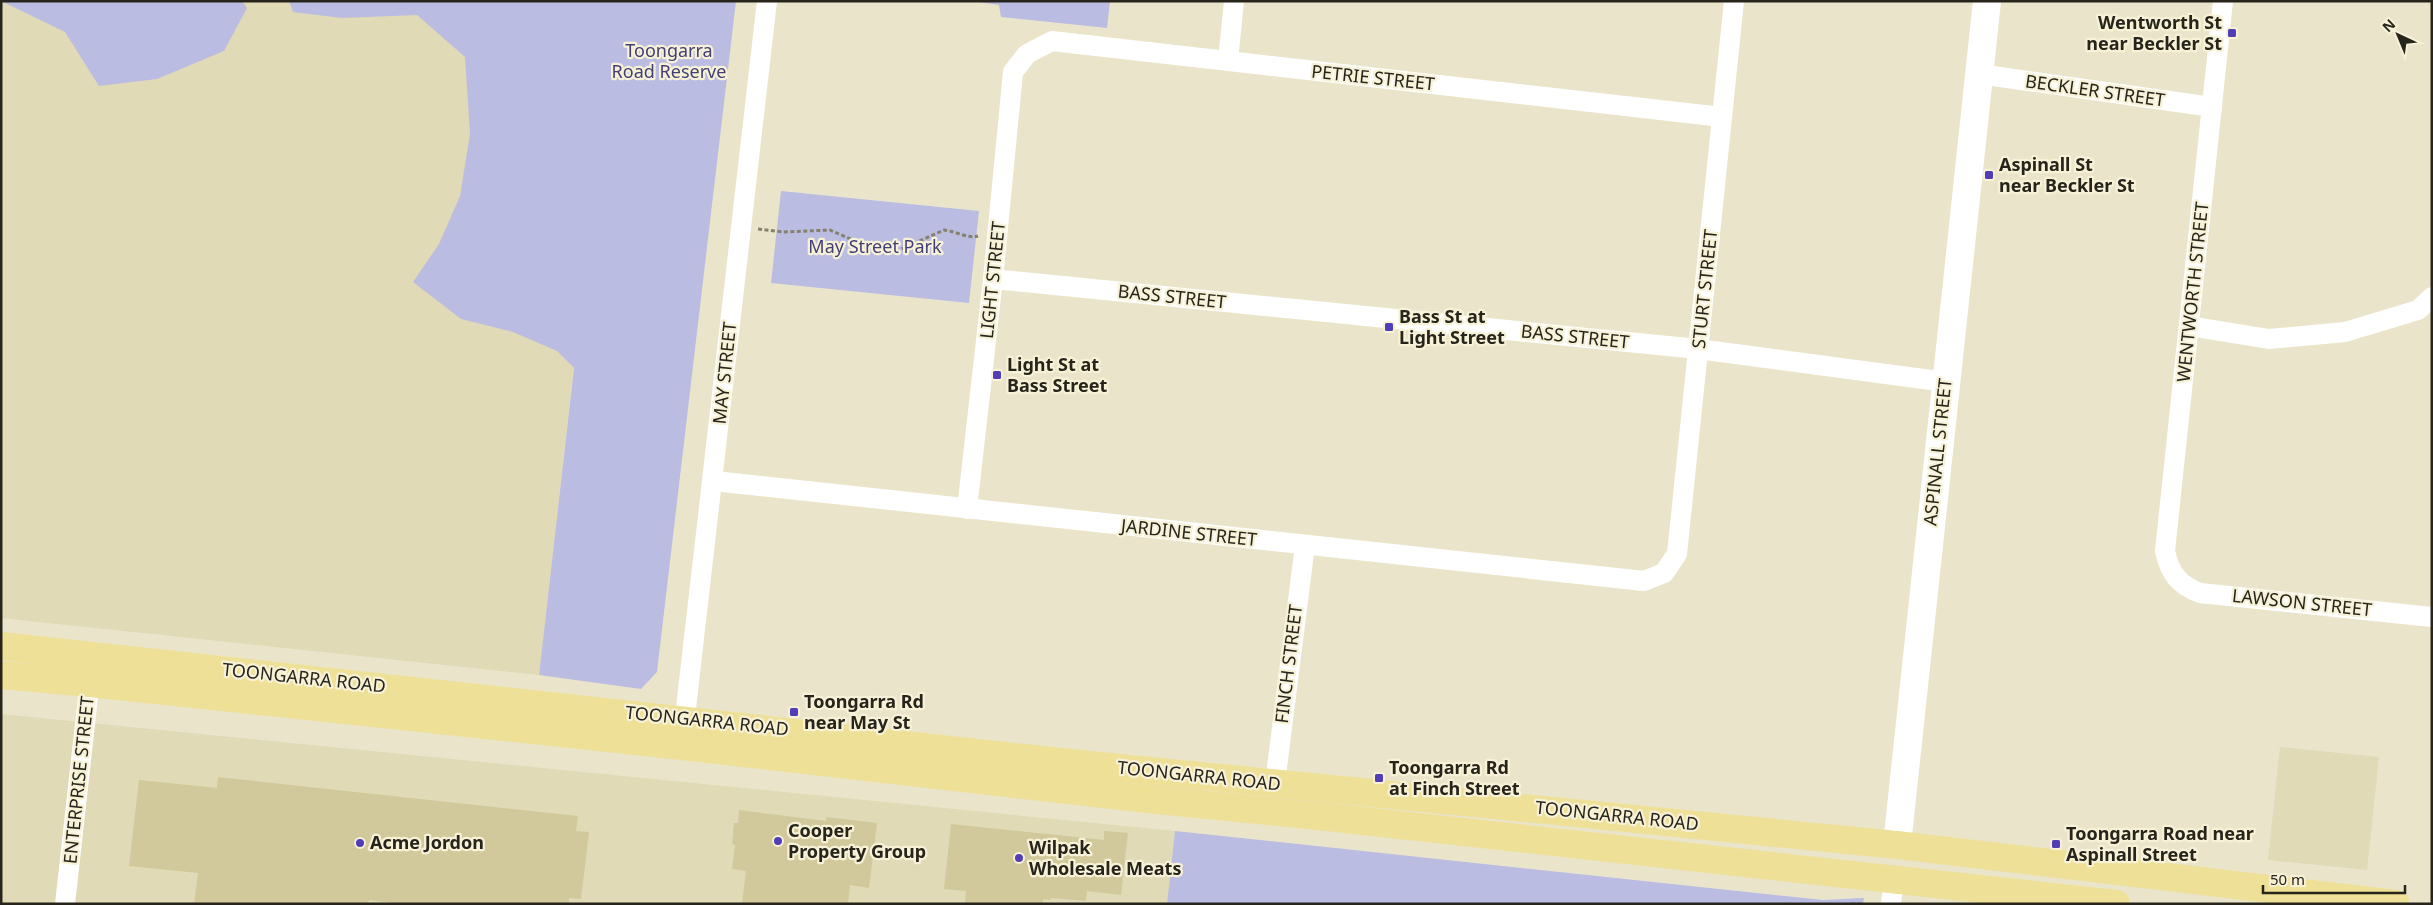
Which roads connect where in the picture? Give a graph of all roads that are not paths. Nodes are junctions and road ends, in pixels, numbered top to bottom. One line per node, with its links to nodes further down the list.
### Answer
1 (767, 1): 16 (street, MAY STREET)
2 (1234, 1): 7 (street)
3 (1734, 1): 10 (street, STURT STREET)
4 (1987, 1): 8 (main road, ASPINALL STREET)
5 (2223, 1): 9 (street, WENTWORTH STREET)
6 (1027, 54): 7 (street, PETRIE STREET); 11 (street, LIGHT STREET)
7 (1228, 61): 10 (street, PETRIE STREET)
8 (1979, 74): 9 (street, BECKLER STREET); 15 (main road, ASPINALL STREET)
9 (2212, 107): 13 (street, WENTWORTH STREET)
10 (1722, 117): 14 (street, STURT STREET)
11 (993, 279): 14 (street, BASS STREET); 17 (street, LIGHT STREET)
12 (2432, 297): 13 (street)
13 (2189, 326): 20 (street, WENTWORTH STREET)
14 (1698, 349): 15 (street, BASS STREET); 19 (street, STURT STREET)
15 (1946, 382): 29 (main road, ASPINALL STREET)
16 (714, 481): 17 (street, JARDINE STREET); 26 (street, MAY STREET)
17 (967, 509): 18 (street, JARDINE STREET)
18 (1305, 545): 19 (street, JARDINE STREET); 28 (street, FINCH STREET)
19 (1664, 573)
20 (2177, 579): 21 (street, LAWSON STREET)
21 (2432, 617)
22 (1, 646): 23 (main road, TOONGARRA ROAD)
23 (92, 656): 25 (street, ENTERPRISE STREET); 26 (main road, TOONGARRA ROAD)
24 (1, 676): 25 (main road, TOONGARRA ROAD)
25 (90, 683): 27 (main road, TOONGARRA ROAD); 31 (street, ENTERPRISE STREET)
26 (684, 719): 27 (street, MAY STREET); 28 (main road, TOONGARRA ROAD)
27 (682, 746): 30 (main road, TOONGARRA ROAD)
28 (1275, 783): 29 (main road, TOONGARRA ROAD)
29 (1897, 845): 30 (main road, ASPINALL STREET); 33 (main road, TOONGARRA ROAD)
30 (1893, 891): 32 (main road, TOONGARRA ROAD)
31 (65, 904)
32 (2116, 904)
33 (2396, 904)

